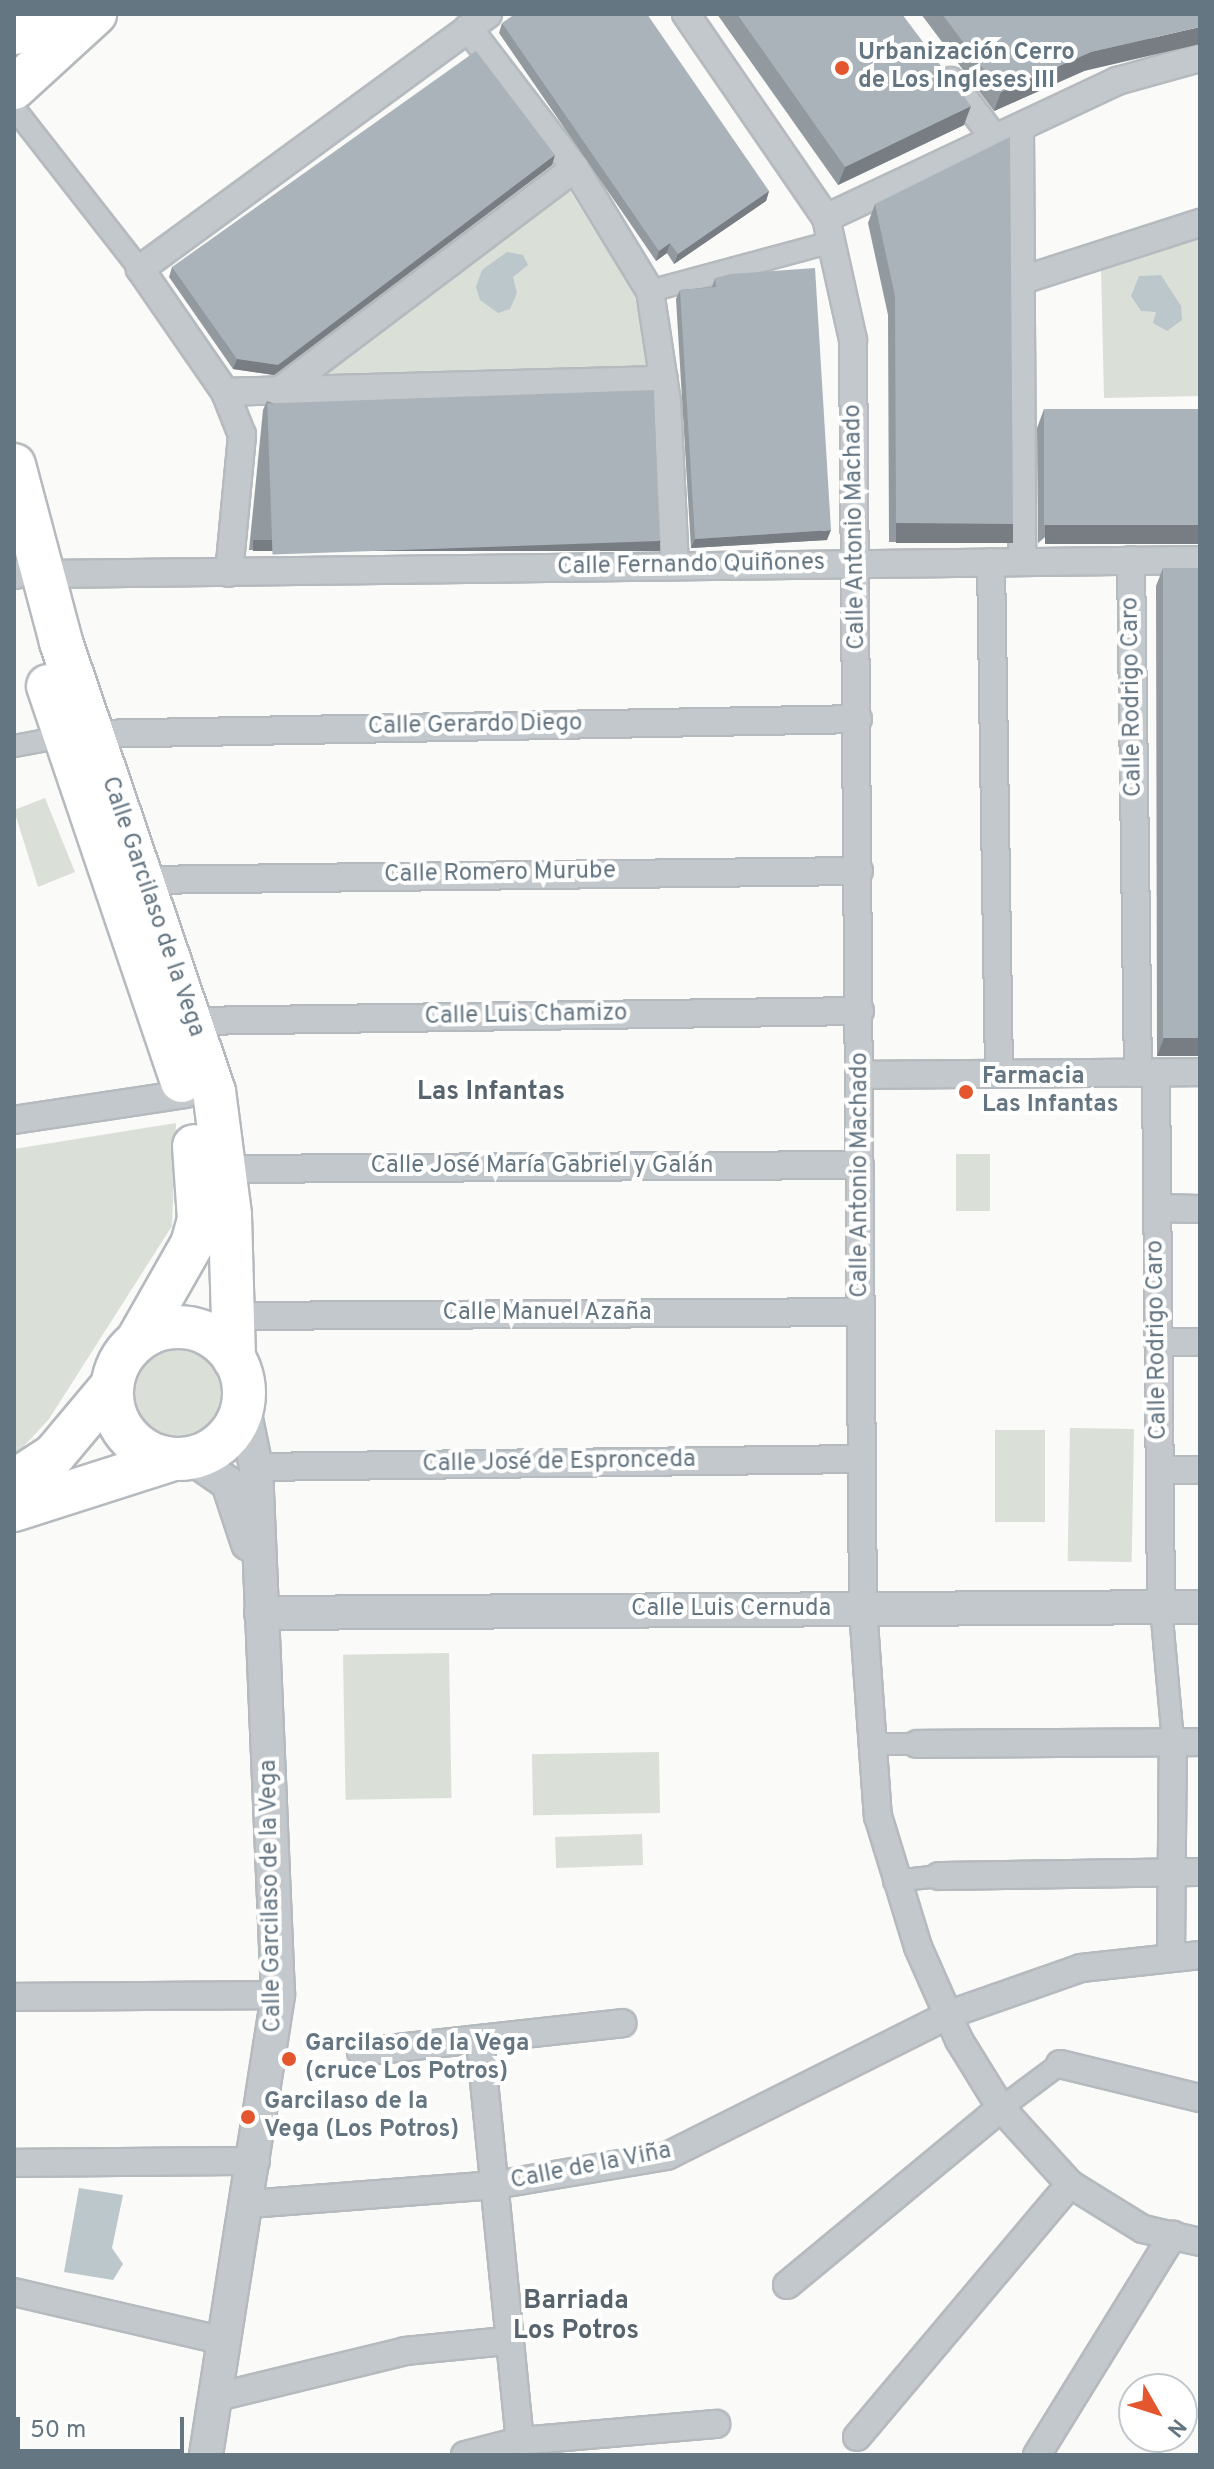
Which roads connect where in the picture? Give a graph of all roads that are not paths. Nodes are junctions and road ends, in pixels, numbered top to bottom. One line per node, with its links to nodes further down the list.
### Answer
1 (95, 14): 6 (main road)
2 (686, 14): 12 (street, Calle Antonio Machado)
3 (478, 21): 10 (street); 13 (street)
4 (1200, 58): 8 (street)
5 (938, 64): 9 (street)
6 (14, 88)
7 (14, 108): 13 (street)
8 (1020, 127): 9 (street); 14 (street)
9 (995, 139): 12 (street)
10 (575, 168): 15 (street); 17 (street)
11 (1200, 223): 14 (street)
12 (829, 230): 15 (street); 26 (street, Calle Antonio Machado)
13 (140, 269): 18 (street)
14 (1023, 280): 19 (street)
15 (650, 291): 16 (street)
16 (664, 380): 17 (street); 27 (street)
17 (279, 391): 18 (street)
18 (225, 392): 29 (street)
19 (1023, 412): 20 (street); 25 (street)
20 (1052, 412)
21 (14, 465): 28 (main road, Calle Garcilaso de la Vega)
22 (1131, 560): 23 (street, Calle Fernando Quiñones); 25 (street, Calle Fernando Quiñones); 38 (street, Calle Rodrigo Caro)
23 (1200, 560)
24 (991, 562): 25 (street, Calle Fernando Quiñones); 26 (street, Calle Fernando Quiñones); 39 (street)
25 (1022, 562)
26 (857, 563): 27 (street, Calle Fernando Quiñones); 30 (street, Calle Antonio Machado)
27 (675, 566): 29 (street, Calle Fernando Quiñones)
28 (22, 572): 29 (street, Calle Fernando Quiñones); 31 (main road, Calle Garcilaso de la Vega)
29 (229, 573)
30 (858, 719): 31 (street, Calle Gerardo Diego); 33 (street, Calle Antonio Machado)
31 (78, 736): 32 (street); 34 (main road, Calle Garcilaso de la Vega); 41 (main road, Calle Garcilaso de la Vega)
32 (14, 746)
33 (859, 871): 34 (street, Calle Romero Murube); 35 (street, Calle Antonio Machado)
34 (141, 880): 36 (main road, Calle Garcilaso de la Vega)
35 (860, 1011): 36 (street, Calle Luis Chamizo); 40 (street, Calle Antonio Machado)
36 (193, 1021): 44 (main road, Calle Garcilaso de la Vega)
37 (1200, 1072): 38 (street)
38 (1147, 1073): 39 (street); 45 (street, Calle Rodrigo Caro)
39 (999, 1074): 40 (street)
40 (860, 1075): 43 (street, Calle Antonio Machado)
41 (185, 1094): 42 (street); 49 (main road, Calle Garcilaso de la Vega)
42 (14, 1120)
43 (860, 1165): 44 (street, Calle José María Gabriel y Galán); 47 (street, Calle Antonio Machado)
44 (224, 1169): 48 (main road, Calle Garcilaso de la Vega)
45 (1157, 1208): 46 (street); 50 (street, Calle Rodrigo Caro)
46 (1200, 1209)
47 (861, 1312): 48 (street, Calle Manuel Azaña); 56 (street, Calle Antonio Machado)
48 (233, 1316): 52 (main road, Calle Garcilaso de la Vega)
49 (137, 1341): 52 (main road); 53 (main road)
50 (1158, 1342): 51 (street); 58 (street, Calle Rodrigo Caro)
51 (1200, 1342)
52 (234, 1359): 54 (main road)
53 (112, 1386): 55 (main road); 60 (main road)
54 (243, 1404): 55 (main road); 57 (street, Calle Garcilaso de la Vega)
55 (181, 1459): 61 (main road); 62 (street, Calle Garcilaso de la Vega)
56 (862, 1459): 57 (street, Calle José de Espronceda); 65 (street, Calle Antonio Machado)
57 (256, 1467): 62 (street, Calle Garcilaso de la Vega)
58 (1160, 1470): 59 (street); 63 (street, Calle Rodrigo Caro)
59 (1200, 1470)
60 (14, 1481)
61 (14, 1510)
62 (258, 1573): 66 (street, Calle Garcilaso de la Vega)
63 (1161, 1607): 64 (street, Calle Luis Cernuda); 65 (street, Calle Luis Cernuda); 67 (street)
64 (1200, 1607)
65 (863, 1609): 66 (street, Calle Luis Cernuda); 69 (street, Calle Antonio Machado)
66 (261, 1613): 76 (street, Calle Garcilaso de la Vega)
67 (1173, 1742): 68 (street); 70 (street); 71 (street)
68 (1200, 1742)
69 (873, 1744): 70 (street); 73 (street, Calle Antonio Machado)
70 (917, 1744)
71 (1188, 1872): 72 (street); 74 (street)
72 (939, 1876): 73 (street)
73 (894, 1881): 78 (street, Calle Antonio Machado)
74 (1171, 1954): 75 (street, Calle de la Viña); 78 (street, Calle de la Viña)
75 (1200, 1955)
76 (278, 1995): 77 (street); 85 (street, Calle Garcilaso de la Vega)
77 (14, 1997)
78 (950, 2014): 84 (street, Calle Antonio Machado); 88 (street, Calle de la Viña)
79 (622, 2023): 80 (street)
80 (480, 2041): 81 (street); 88 (street)
81 (361, 2052)
82 (1060, 2064): 83 (street); 84 (street)
83 (1200, 2098)
84 (1001, 2108): 87 (street, Calle Antonio Machado); 92 (street)
85 (256, 2161): 86 (street); 89 (street, Calle Garcilaso de la Vega)
86 (14, 2163)
87 (1070, 2184): 90 (street, Calle Antonio Machado); 98 (street)
88 (495, 2185): 89 (street, Calle de la Viña); 95 (street)
89 (249, 2204): 94 (street, Calle Garcilaso de la Vega)
90 (1173, 2235): 91 (street, Calle Antonio Machado); 102 (street)
91 (1200, 2242)
92 (787, 2285)
93 (14, 2292): 94 (street)
94 (225, 2341): 96 (street, Calle Garcilaso de la Vega)
95 (506, 2341): 96 (street); 99 (street)
96 (217, 2397): 100 (street, Calle Garcilaso de la Vega)
97 (716, 2424): 99 (street)
98 (857, 2437)
99 (520, 2441): 101 (street)
100 (206, 2455)
101 (465, 2455)
102 (1037, 2455)

